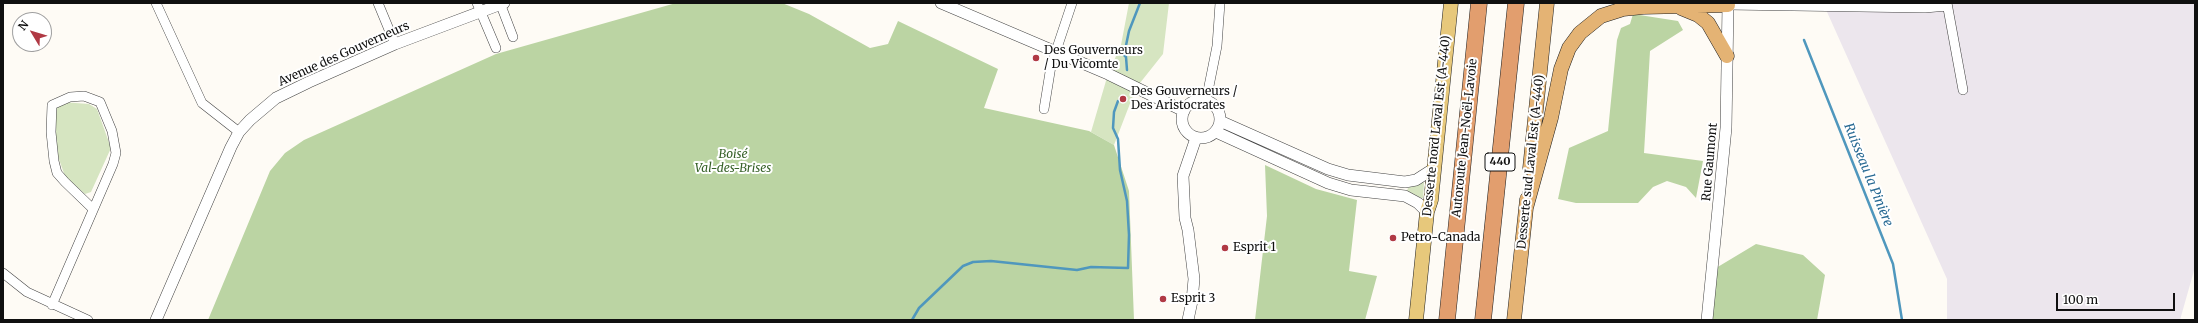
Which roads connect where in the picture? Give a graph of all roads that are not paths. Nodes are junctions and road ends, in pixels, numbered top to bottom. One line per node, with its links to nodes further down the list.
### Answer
1 (156, 3): 25 (street)
2 (378, 3): 16 (street)
3 (501, 3): 13 (street, Avenue des Gouverneurs); 15 (street)
4 (941, 3): 18 (street)
5 (1072, 3): 18 (street)
6 (1220, 3): 21 (street)
7 (1451, 3): 28 (main road, Desserte nord Laval Est (A-440))
8 (1479, 3): 38 (highway, Autoroute Jean-Noël-Lavoie)
9 (1516, 3): 39 (highway, 440)
10 (1547, 3): 29 (highway, Desserte sud Laval Est (A-440))
11 (1728, 5): 12 (street); 14 (highway); 19 (street, Rue Gaumont)
12 (1947, 5): 20 (street)
13 (479, 8): 16 (street, Avenue des Gouverneurs); 17 (street)
14 (1681, 8): 19 (highway); 29 (highway)
15 (513, 38)
16 (395, 44): 25 (street, Avenue des Gouverneurs)
17 (496, 48)
18 (1056, 52): 22 (street); 23 (street)
19 (1727, 56): 41 (street, Rue Gaumont)
20 (1963, 90)
21 (1206, 101): 23 (street); 24 (street)
22 (1044, 109)
23 (1184, 110): 27 (street)
24 (1220, 121): 26 (street); 28 (street)
25 (239, 132): 35 (street, Avenue des Gouverneurs)
26 (1216, 132): 27 (street); 31 (street)
27 (1196, 138): 36 (street)
28 (1433, 169): 31 (main road, Desserte nord Laval Est (A-440))
29 (1526, 208): 40 (highway, Desserte sud Laval Est (A-440))
30 (93, 209): 30 (street); 33 (street)
31 (1427, 212): 37 (main road, Desserte nord Laval Est (A-440))
32 (3, 274): 33 (street)
33 (52, 305): 34 (street)
34 (88, 320)
35 (156, 320)
36 (1188, 320)
37 (1416, 320)
38 (1446, 320)
39 (1483, 320)
40 (1514, 320)
41 (1707, 320)

